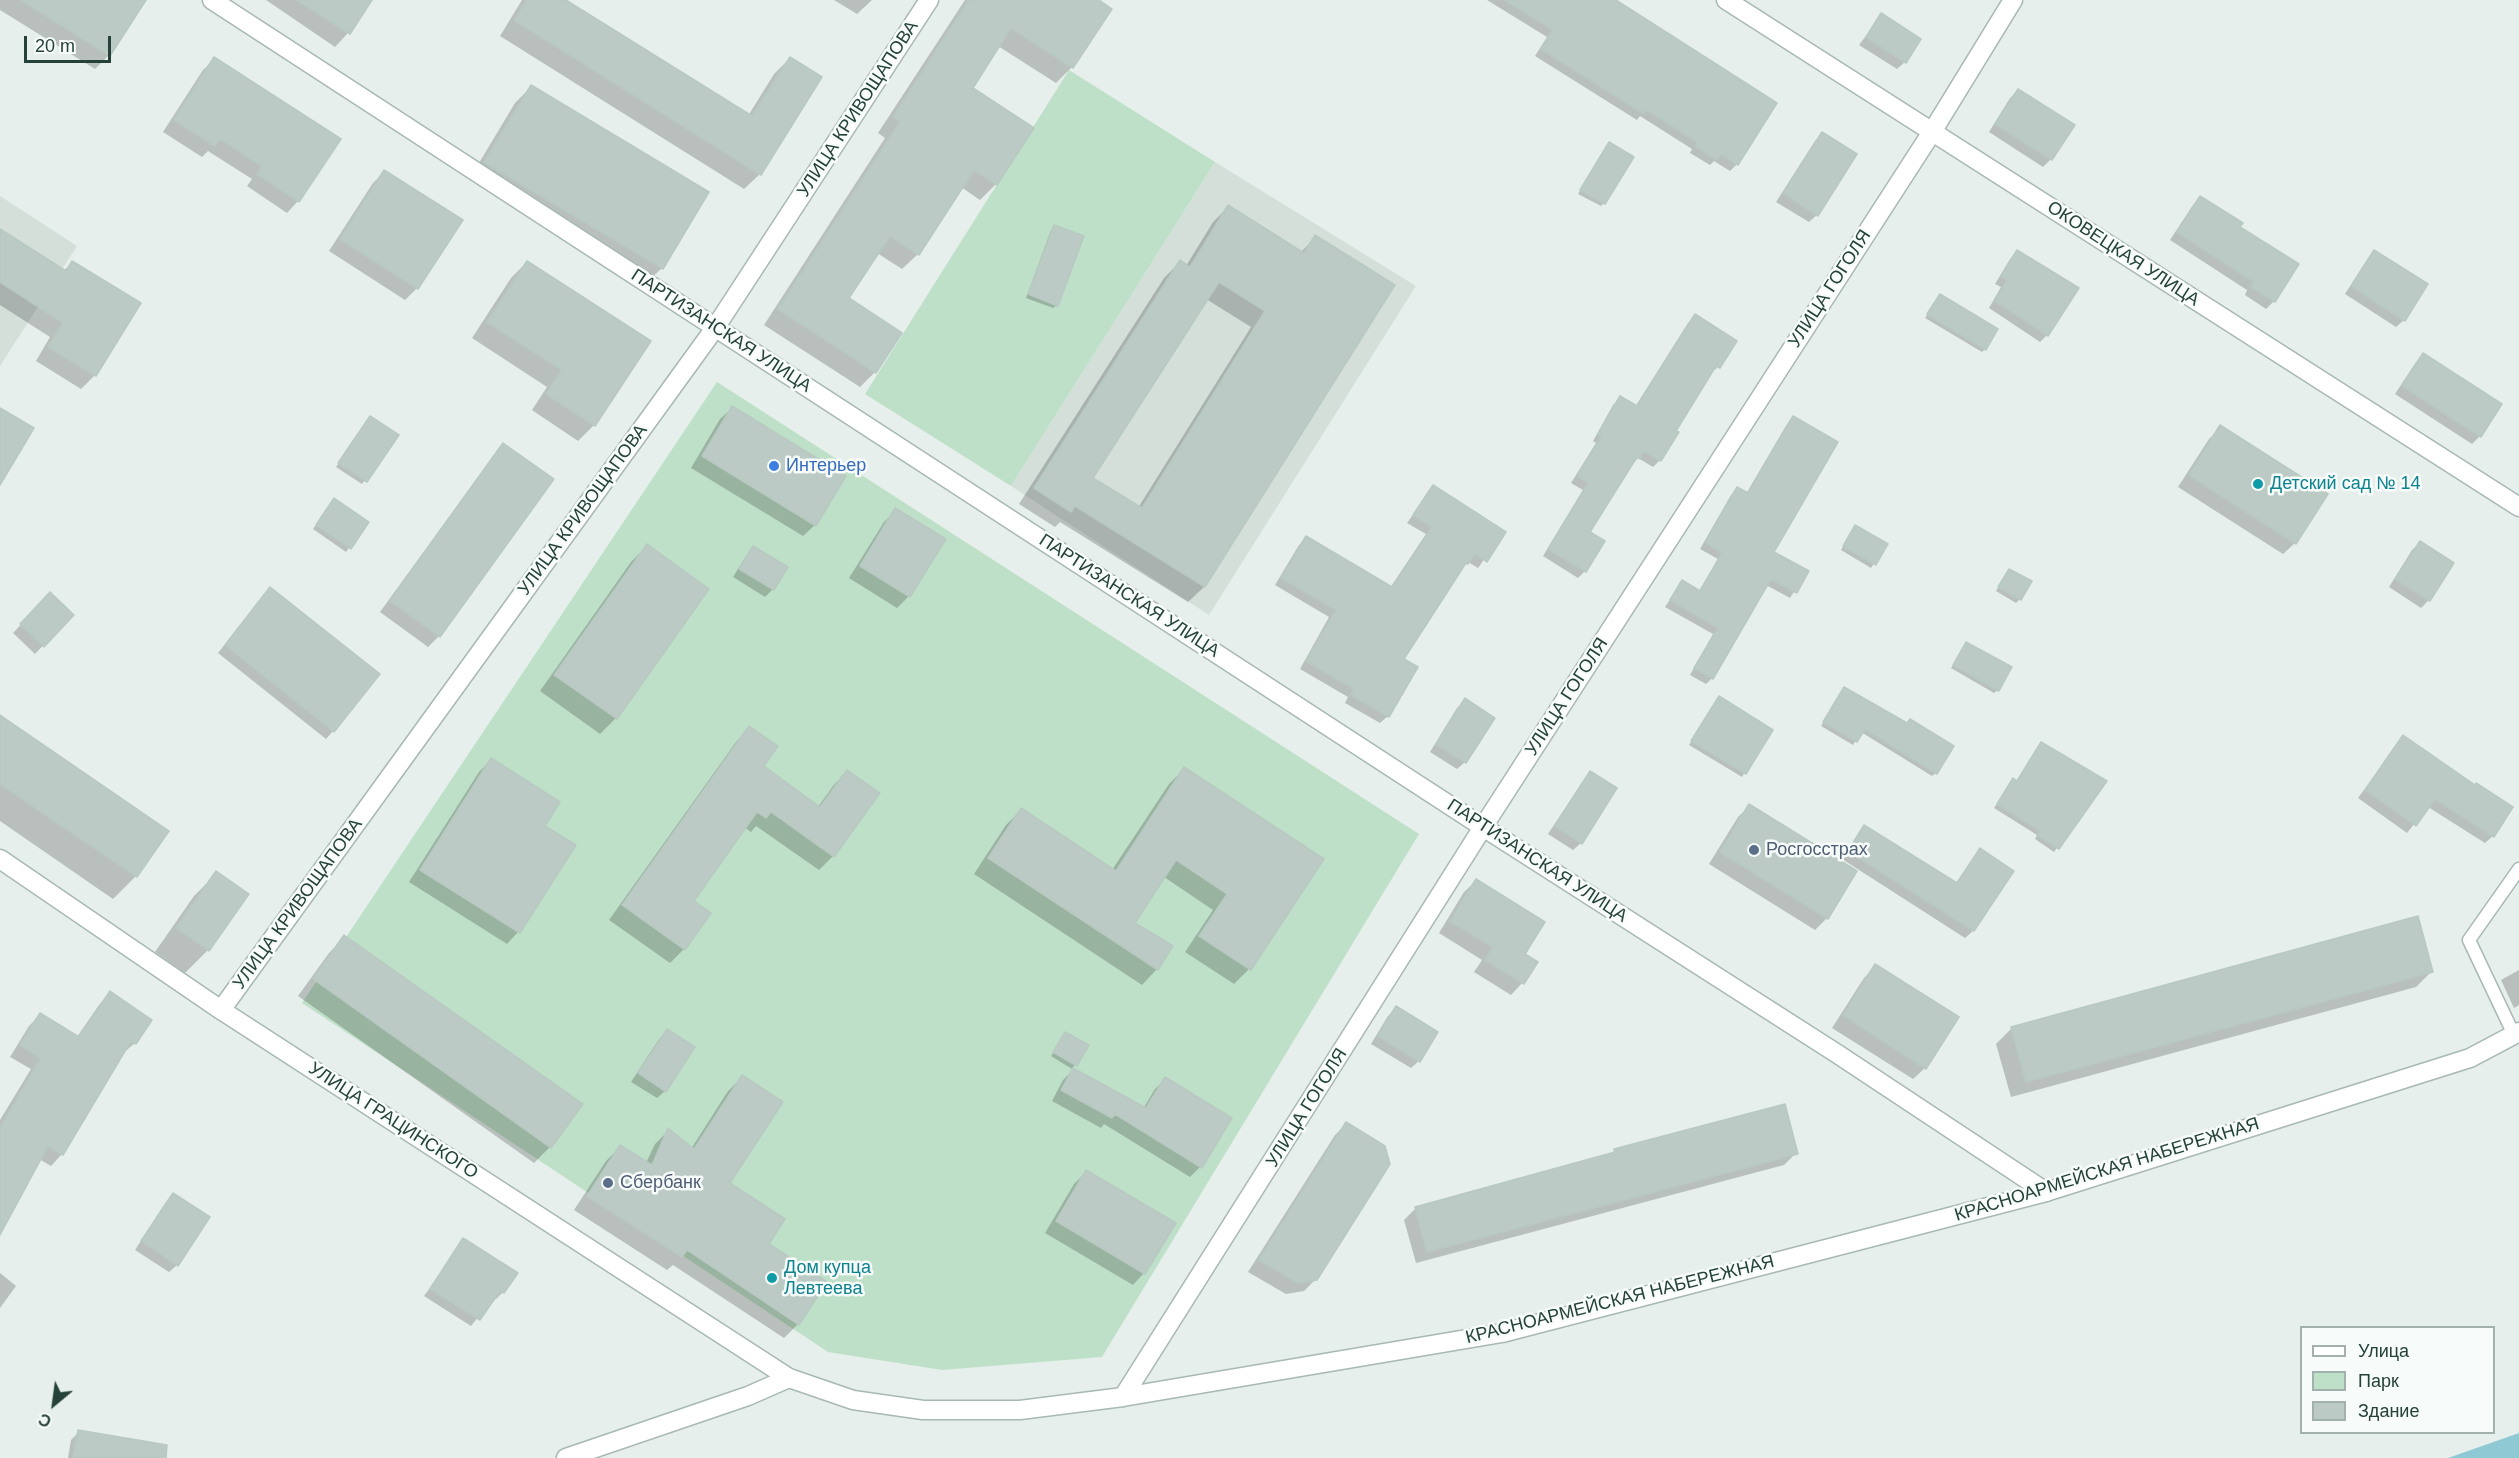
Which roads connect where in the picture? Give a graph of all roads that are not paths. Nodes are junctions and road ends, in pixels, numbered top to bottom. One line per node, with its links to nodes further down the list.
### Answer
1 (212, 0): 6 (street, ПАРТИЗАНСКАЯ УЛИЦА)
2 (929, 0): 6 (street, УЛИЦА КРИВОЩАПОВА)
3 (1726, 0): 5 (street, ОКОВЕЦКАЯ УЛИЦА)
4 (2013, 0): 5 (street, УЛИЦА ГОГОЛЯ)
5 (1932, 132): 7 (street, ОКОВЕЦКАЯ УЛИЦА); 8 (street, УЛИЦА ГОГОЛЯ)
6 (715, 328): 8 (street, ПАРТИЗАНСКАЯ УЛИЦА); 11 (street, УЛИЦА КРИВОЩАПОВА)
7 (2519, 507)
8 (1483, 827): 13 (street, ПАРТИЗАНСКАЯ УЛИЦА); 15 (street, УЛИЦА ГОГОЛЯ)
9 (0, 859): 11 (street, УЛИЦА ГРАЦИНСКОГО)
10 (2519, 869): 12 (lane)
11 (221, 1010): 14 (street, УЛИЦА ГРАЦИНСКОГО)
12 (2516, 1034): 13 (street, КРАСНОАРМЕЙСКАЯ НАБЕРЕЖНАЯ)
13 (2046, 1192): 15 (street, КРАСНОАРМЕЙСКАЯ НАБЕРЕЖНАЯ)
14 (789, 1378): 15 (street, КРАСНОАРМЕЙСКАЯ НАБЕРЕЖНАЯ); 16 (street)
15 (1123, 1397)
16 (566, 1458)

